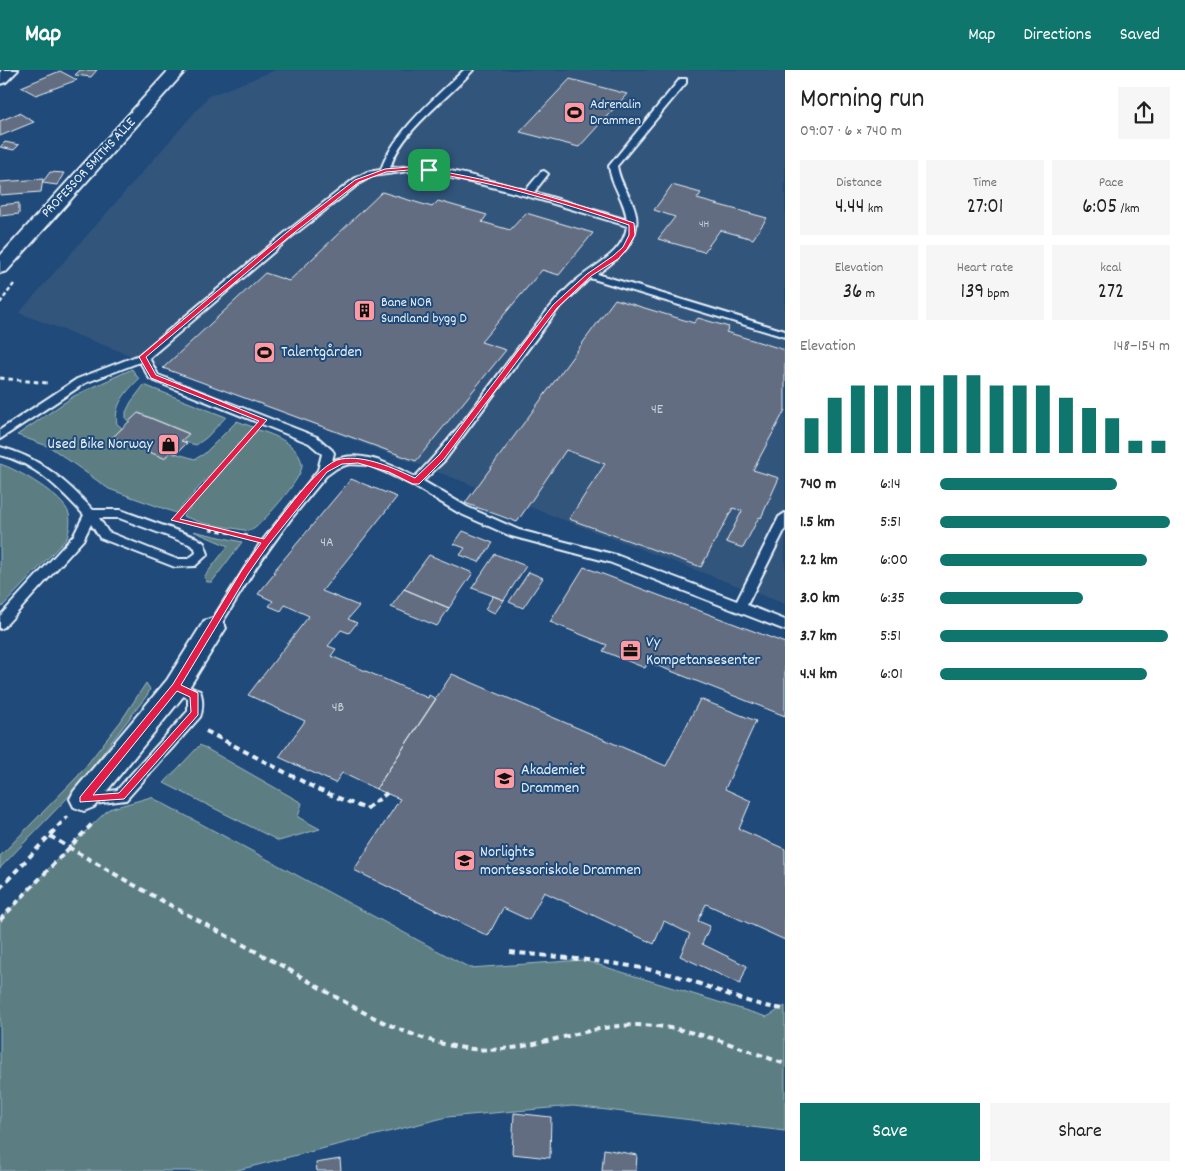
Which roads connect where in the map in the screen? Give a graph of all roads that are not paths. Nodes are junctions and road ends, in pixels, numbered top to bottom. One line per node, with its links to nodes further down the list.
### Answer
1 (10, 70): 4 (street)
2 (178, 70): 10 (street, PROFESSOR SMITHS ALLE)
3 (469, 70): 6 (lane)
4 (0, 79)
5 (683, 81): 9 (lane)
6 (385, 171): 8 (lane); 13 (lane)
7 (544, 174): 8 (lane)
8 (528, 193): 9 (lane)
9 (632, 224): 11 (lane)
10 (0, 268)
11 (589, 275): 12 (lane); 17 (lane)
12 (785, 334)
13 (143, 357): 14 (lane); 16 (lane)
14 (0, 435)
15 (0, 450): 18 (lane)
16 (324, 471): 17 (lane); 23 (lane)
17 (416, 482): 20 (lane)
18 (90, 514): 18 (lane); 21 (lane)
19 (785, 517): 20 (lane)
20 (740, 607): 22 (lane)
21 (0, 624)
22 (785, 625)
23 (212, 628): 24 (street)
24 (176, 686): 25 (street); 25 (lane)
25 (84, 799)

